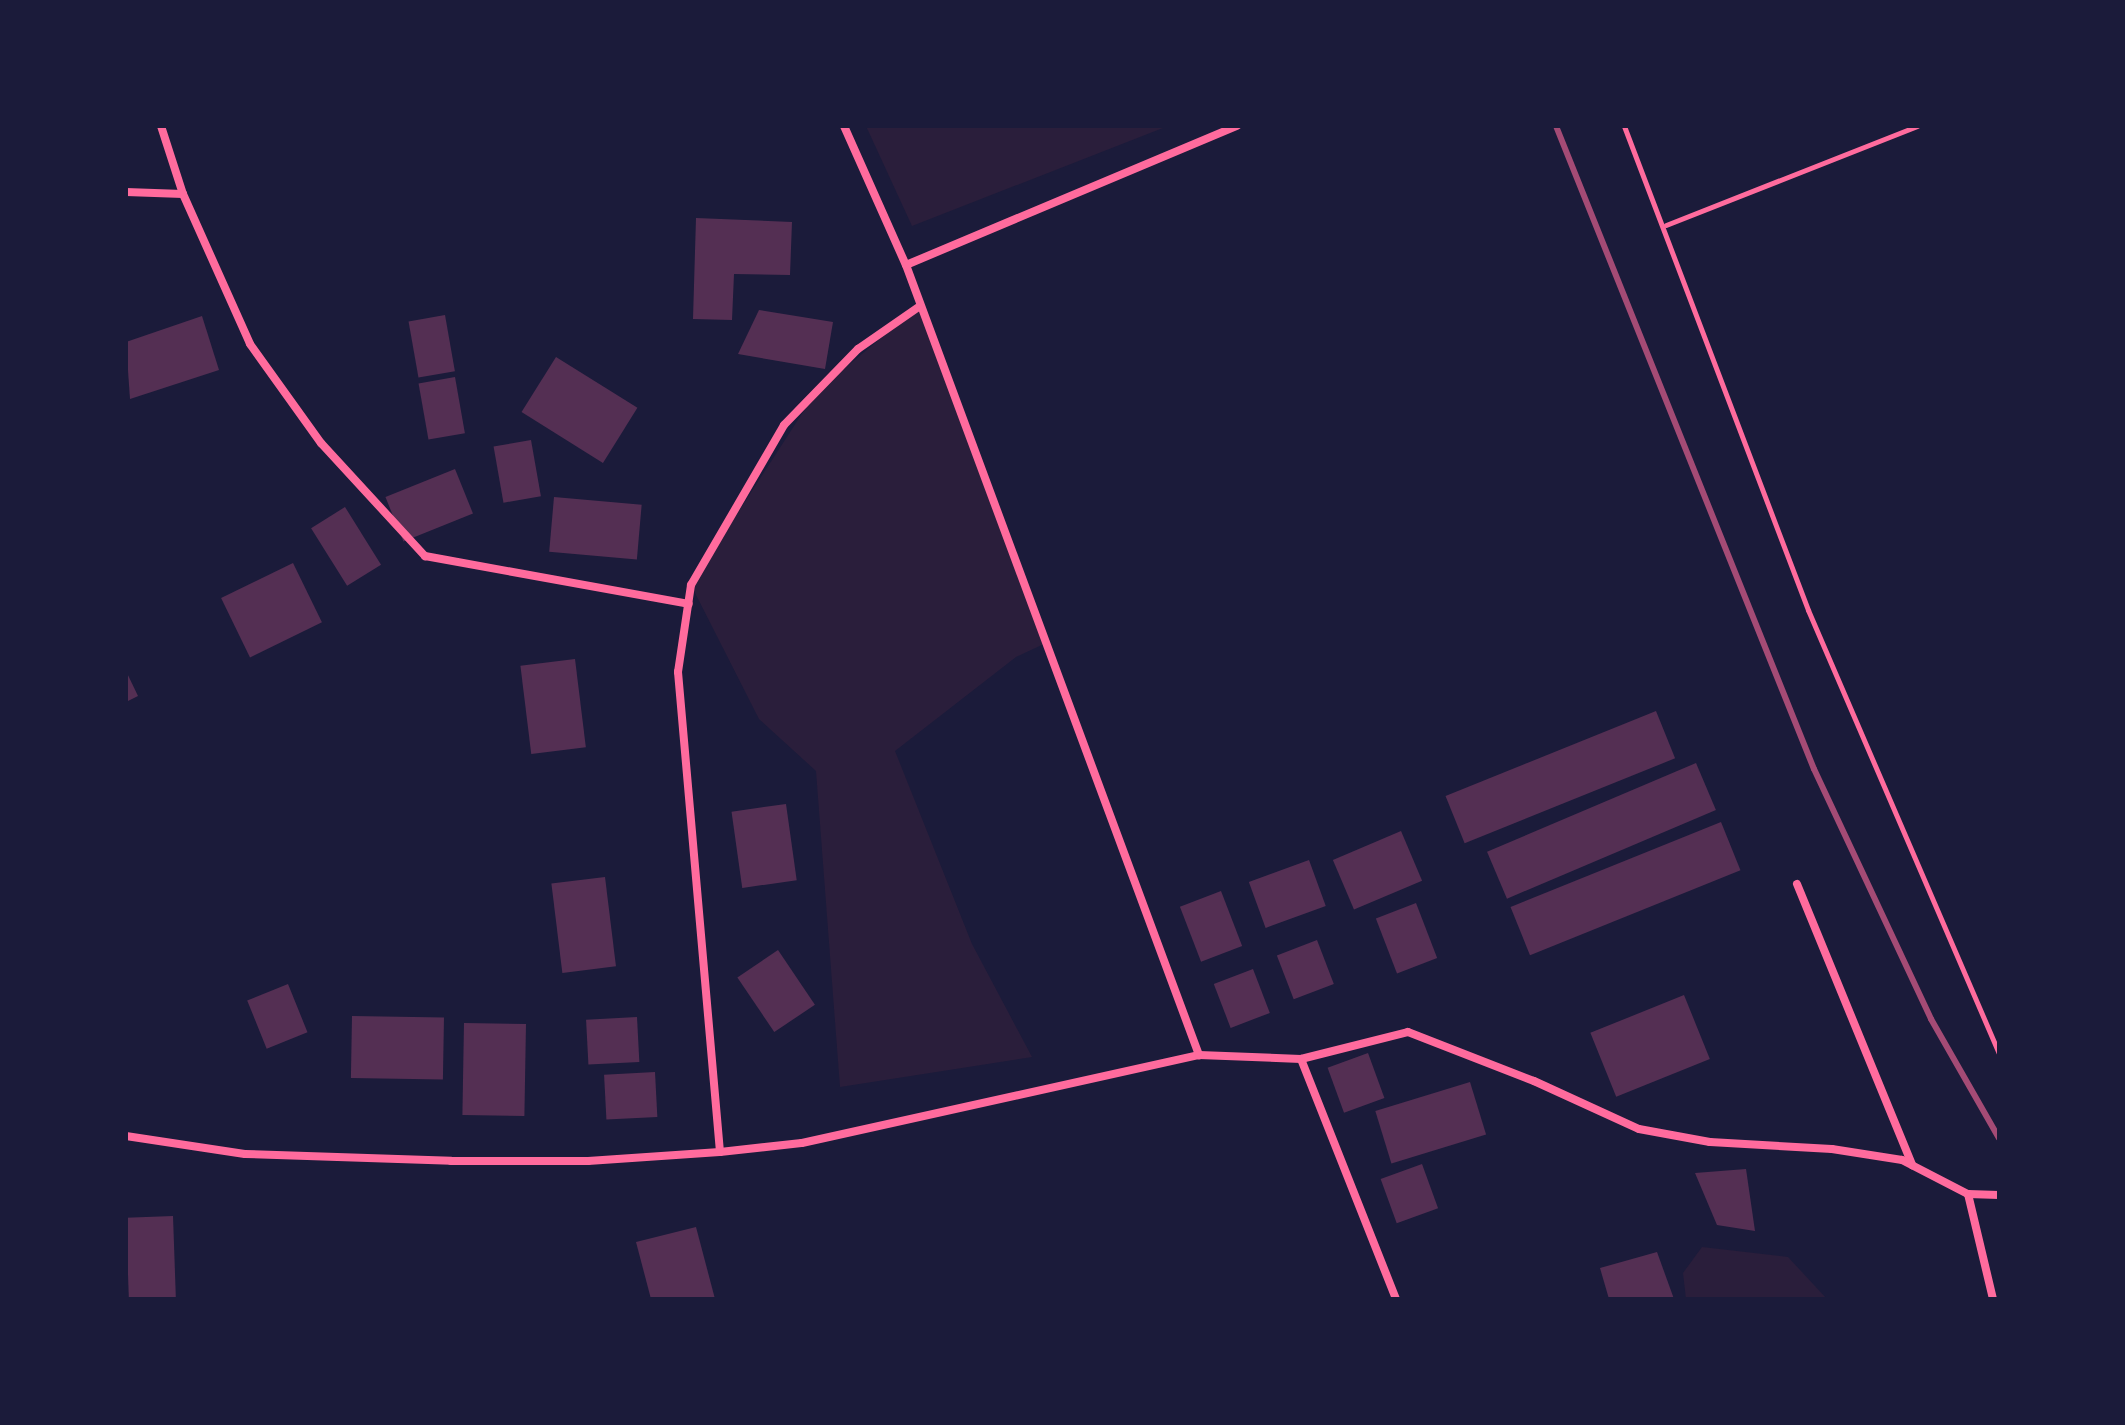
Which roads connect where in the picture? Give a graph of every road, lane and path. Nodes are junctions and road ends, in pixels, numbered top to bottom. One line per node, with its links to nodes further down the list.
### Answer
1 (161, 126): 7 (street)
2 (844, 126): 9 (street)
3 (1237, 126): 9 (street)
4 (1624, 126): 8 (path)
5 (1917, 126): 8 (path)
6 (126, 192): 7 (street)
7 (183, 194): 11 (street)
8 (1666, 225): 13 (path)
9 (906, 265): 10 (street)
10 (920, 306): 11 (street); 14 (street)
11 (689, 604): 17 (street)
12 (1797, 884): 18 (street)
13 (1999, 1053)
14 (1199, 1055): 15 (street); 17 (street)
15 (1301, 1059): 18 (street); 21 (street)
16 (126, 1136): 17 (street)
17 (720, 1152)
18 (1913, 1165): 19 (street)
19 (1968, 1194): 20 (street); 22 (street)
20 (1999, 1195)
21 (1396, 1299)
22 (1993, 1299)

